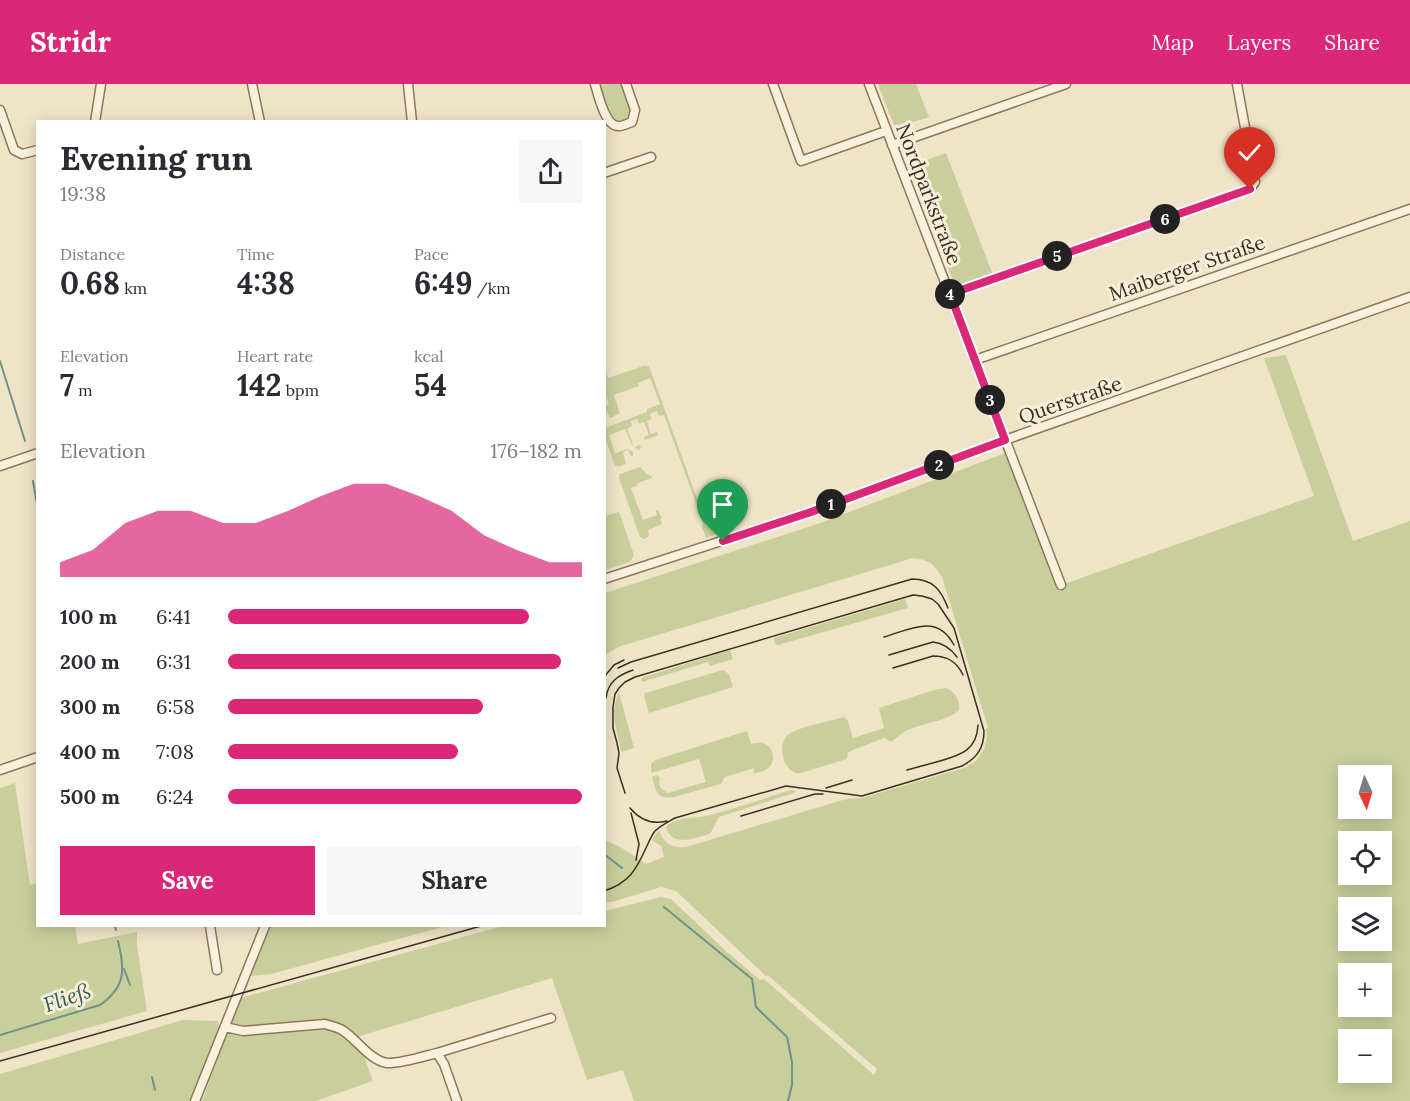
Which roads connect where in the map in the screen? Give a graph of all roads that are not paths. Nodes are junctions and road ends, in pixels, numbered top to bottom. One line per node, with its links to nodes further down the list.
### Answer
1 (101, 84): 11 (street)
2 (252, 84): 12 (street)
3 (408, 84): 13 (street)
4 (595, 84): 5 (street)
5 (626, 84)
6 (772, 84): 14 (street)
7 (869, 84): 14 (street, Nordparkstraße)
8 (1066, 84): 15 (street)
9 (1237, 84): 20 (street)
10 (0, 110): 16 (street)
11 (95, 120)
12 (260, 120)
13 (412, 120)
14 (886, 131): 15 (street, Nordparkstraße)
15 (892, 145): 20 (street, Nordparkstraße)
16 (36, 150)
17 (651, 157): 18 (street)
18 (606, 172)
19 (1410, 209): 22 (street, Maiberger Straße)
20 (950, 294): 22 (street, Nordparkstraße)
21 (1410, 297): 23 (street, Querstraße)
22 (975, 360): 23 (street, Nordparkstraße)
23 (1005, 440): 26 (street, Querstraße); 27 (street, Nordparkstraße)
24 (36, 454): 25 (street)
25 (0, 466)
26 (606, 578)
27 (1061, 585)
28 (36, 758): 29 (street)
29 (0, 770)
30 (210, 927): 32 (street)
31 (265, 927): 34 (street)
32 (217, 970)
33 (551, 1018): 35 (street)
34 (225, 1027): 35 (street); 36 (street)
35 (437, 1053): 37 (street)
36 (195, 1101)
37 (457, 1101)

